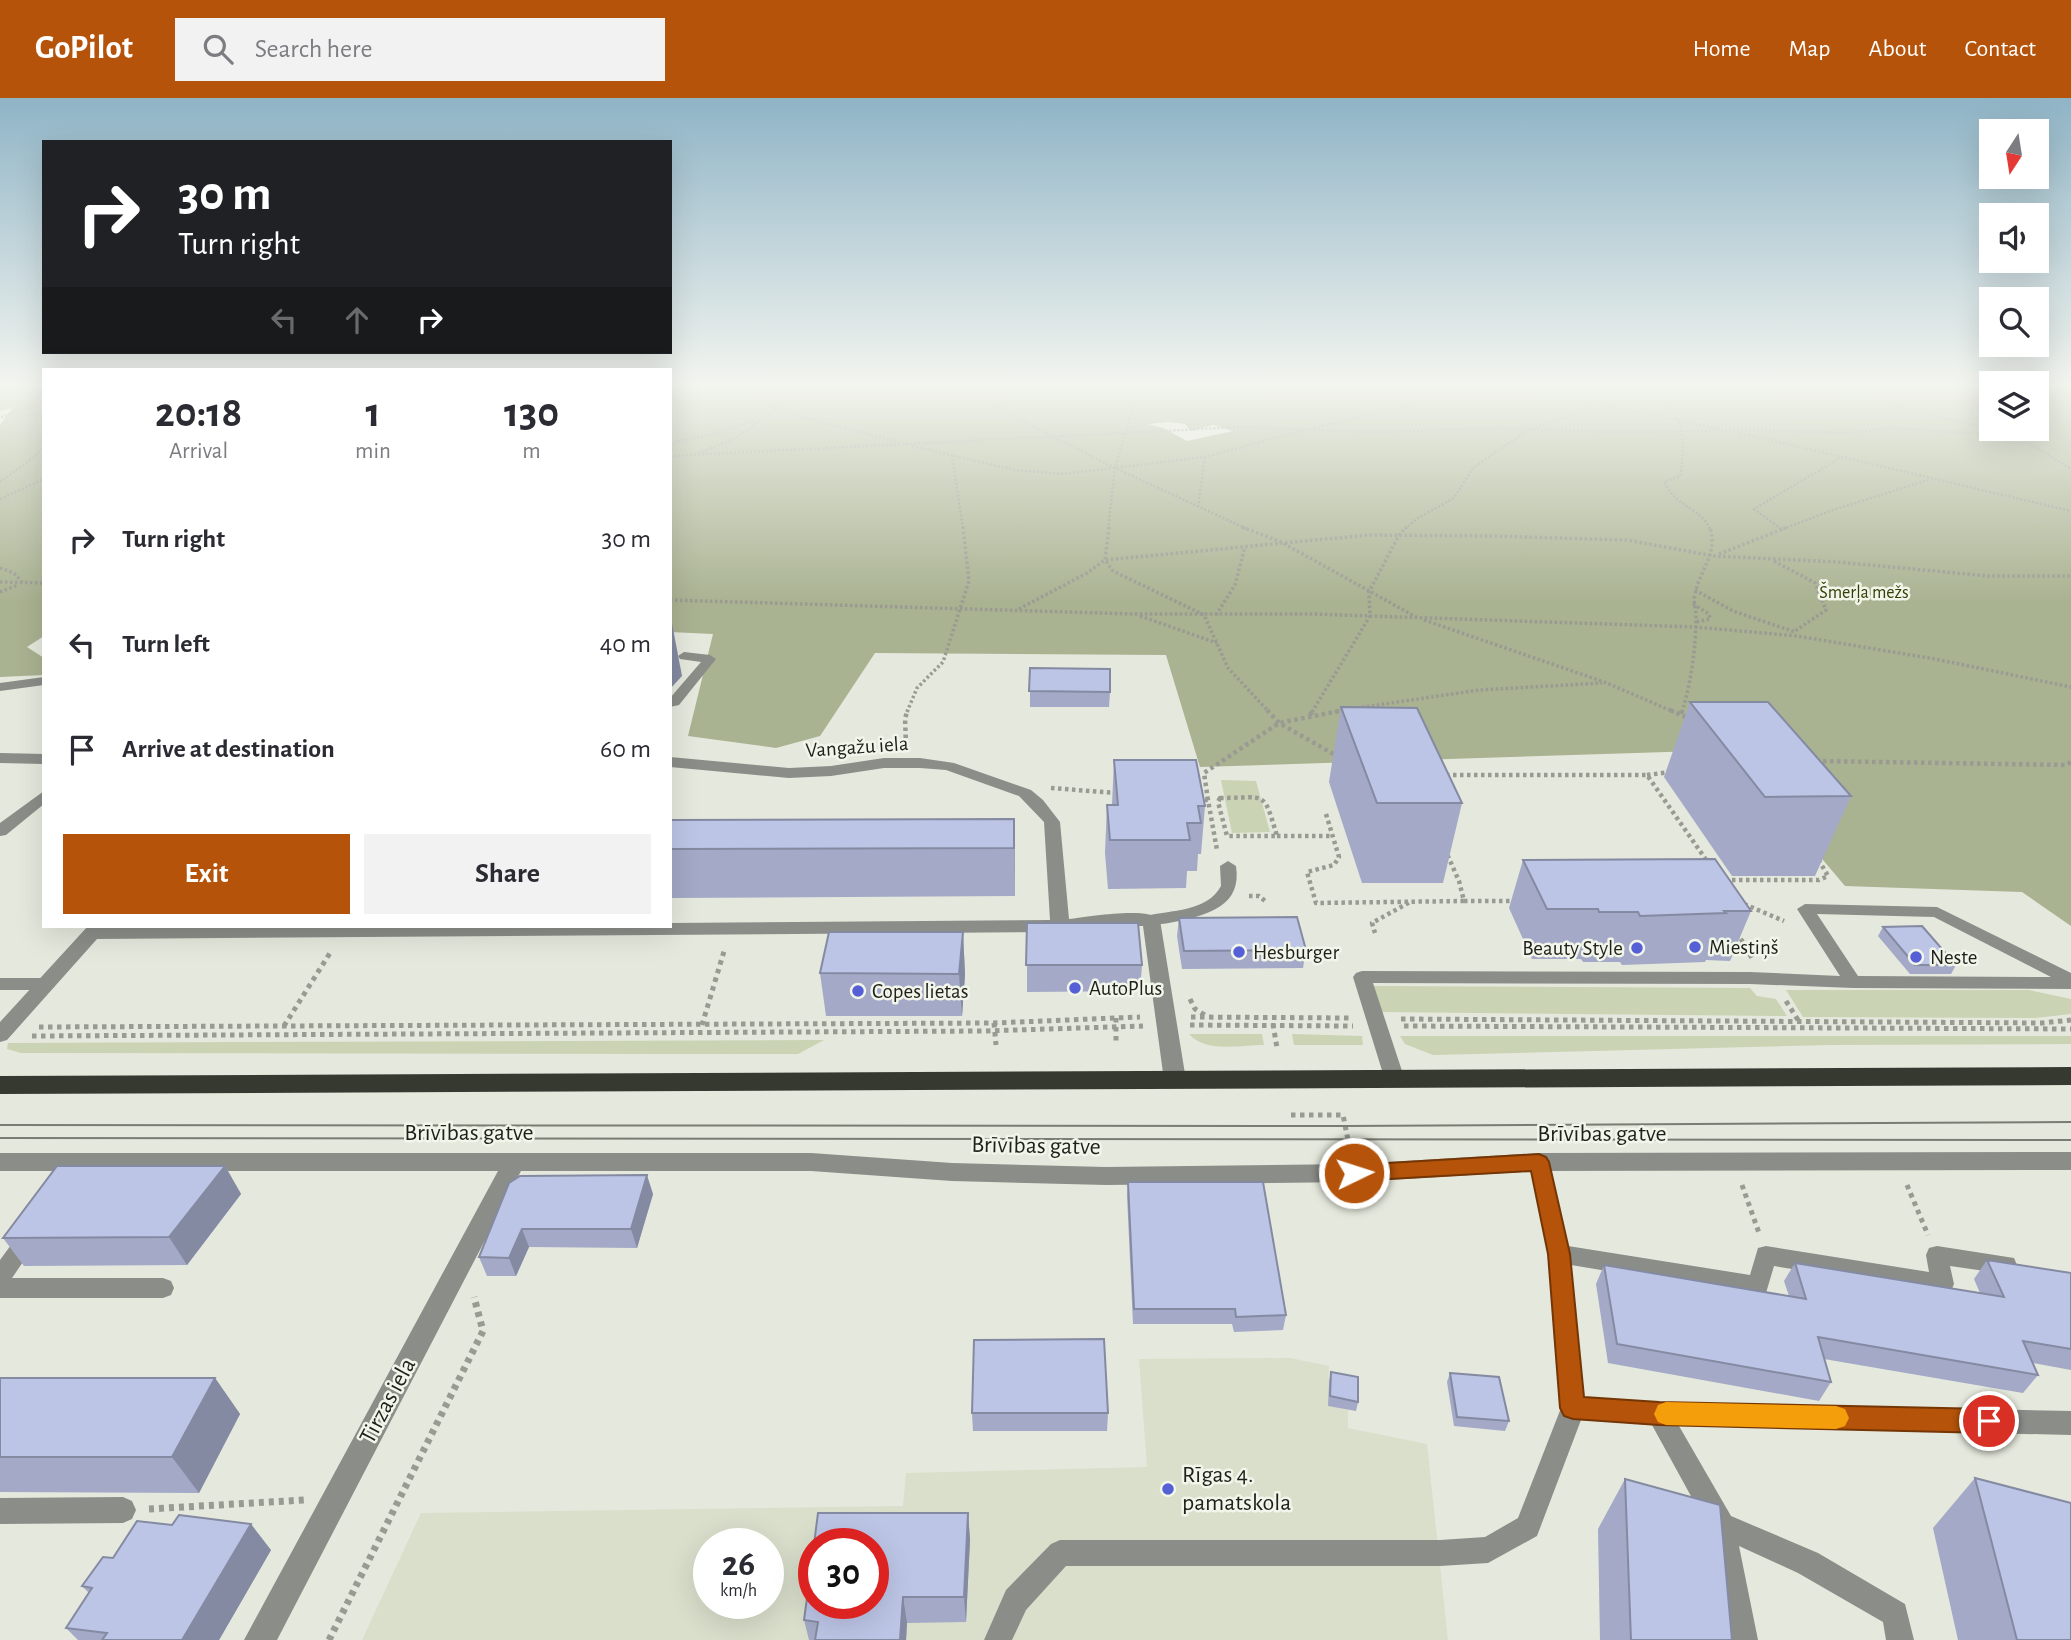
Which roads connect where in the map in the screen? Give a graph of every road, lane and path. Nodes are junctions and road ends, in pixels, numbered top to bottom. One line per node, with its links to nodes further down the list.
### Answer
1 (1205, 457): 18 (path)
2 (33, 458): 16 (path)
3 (953, 458): 37 (path)
4 (964, 458): 12 (path)
5 (1096, 458): 12 (path)
6 (1119, 458): 12 (path)
7 (1197, 458): 12 (path)
8 (1488, 458): 21 (path)
9 (1683, 458): 24 (path)
10 (1841, 458): 14 (path); 20 (path)
11 (2053, 458): 13 (path)
12 (1115, 468): 18 (path); 26 (path)
13 (2071, 469)
14 (1931, 479): 19 (path); 20 (path)
15 (42, 480): 17 (path)
16 (0, 482)
17 (0, 499)
18 (1198, 507): 22 (path)
19 (2071, 511)
20 (1782, 530): 24 (path)
21 (1399, 535): 22 (path); 24 (path); 34 (path)
22 (1281, 542): 23 (path); 34 (path)
23 (1245, 547): 26 (path); 41 (path)
24 (1714, 555): 25 (path); 32 (path)
25 (1770, 559): 28 (path); 45 (path)
26 (1105, 560): 38 (path); 40 (path)
27 (0, 568): 30 (path)
28 (2071, 576)
29 (0, 582): 30 (path)
30 (22, 583): 31 (path); 33 (path)
31 (42, 583)
32 (1695, 590): 36 (path); 45 (path)
33 (0, 592)
34 (1369, 592): 42 (path); 43 (path)
35 (672, 600): 37 (path)
36 (1692, 604): 44 (path); 44 (path)
37 (962, 608): 38 (path); 62 (path)
38 (1018, 609): 39 (path)
39 (1134, 614): 40 (path); 46 (path)
40 (1204, 615): 41 (path); 46 (path)
41 (1216, 615): 42 (path)
42 (1370, 616): 43 (path); 54 (path)
43 (1417, 617): 44 (path); 49 (path)
44 (1695, 624): 45 (path); 53 (path)
45 (1796, 634): 51 (path)
46 (1218, 643): 56 (path)
47 (684, 656): 52 (lane)
48 (42, 681): 50 (lane)
49 (1607, 683): 53 (path); 54 (path)
50 (0, 687)
51 (2071, 687)
52 (672, 702)
53 (1681, 714): 55 (path)
54 (1309, 716): 56 (path)
55 (1692, 722)
56 (1279, 723): 59 (path); 71 (path)
57 (0, 758): 58 (street)
58 (42, 758)
59 (1349, 758)
60 (1811, 761): 63 (path)
61 (672, 762): 62 (street, Vangažu iela)
62 (906, 763): 90 (street, Vangažu iela)
63 (2069, 765)
64 (1676, 772): 66 (path)
65 (1439, 775): 66 (path)
66 (1647, 775): 82 (path)
67 (1047, 788): 68 (path)
68 (1125, 793)
69 (42, 798): 73 (street)
70 (1194, 799): 71 (path)
71 (1208, 800): 74 (path)
72 (1326, 814): 77 (path)
73 (0, 831)
74 (1214, 836): 75 (path); 79 (path)
75 (1227, 836): 76 (path); 76 (path)
76 (1277, 836): 77 (path)
77 (1332, 836): 86 (path)
78 (1443, 846): 84 (path)
79 (1217, 852)
80 (1815, 855): 83 (path)
81 (1228, 866): 88 (lane)
82 (1713, 870)
83 (1720, 880)
84 (1464, 901): 85 (path); 86 (path)
85 (1520, 901)
86 (1411, 902): 95 (path)
87 (1741, 904): 94 (path)
88 (1151, 920): 90 (street); 106 (street)
89 (1729, 922): 96 (path)
90 (1060, 926): 91 (street)
91 (731, 928): 93 (street); 110 (path)
92 (95, 929): 93 (street); 100 (street)
93 (344, 930): 111 (path)
94 (1791, 931)
95 (1375, 933)
96 (1750, 978): 98 (lane); 107 (path); 108 (lane)
97 (2071, 981): 98 (lane); 98 (lane)
98 (1853, 982)
99 (0, 984): 100 (lane)
100 (47, 984): 116 (street)
101 (1185, 988): 104 (path)
102 (1272, 1017): 104 (path); 108 (path); 112 (path)
103 (1116, 1018): 106 (path); 109 (path); 113 (path)
104 (1210, 1018): 106 (path)
105 (2071, 1020): 107 (path)
106 (1167, 1021): 112 (path); 113 (path); 122 (street)
107 (1799, 1021): 108 (path)
108 (1375, 1022): 112 (path); 114 (path); 123 (lane)
109 (994, 1023): 110 (path); 115 (path)
110 (702, 1025): 111 (path)
111 (284, 1026): 116 (path)
112 (1273, 1026): 120 (path)
113 (1116, 1027): 115 (path); 118 (path)
114 (2071, 1029)
115 (995, 1030): 117 (path); 119 (path)
116 (3, 1031)
117 (28, 1036)
118 (1116, 1044)
119 (996, 1045)
120 (1277, 1048)
121 (2071, 1076): 123 (highway)
122 (1175, 1080): 123 (highway); 124 (highway)
123 (1395, 1080)
124 (0, 1085)
125 (1291, 1115): 131 (path)
126 (84, 1161): 127 (street, Brīvības gatve); 129 (street, Brīvības gatve); 134 (lane)
127 (515, 1161): 131 (street, Brīvības gatve); 139 (street, Tirzas iela)
128 (2071, 1161): 130 (street, Brīvības gatve)
129 (0, 1162)
130 (1539, 1162): 131 (street, Brīvības gatve); 136 (lane)
131 (1354, 1173)
132 (1739, 1175): 137 (path)
133 (1903, 1178): 138 (path)
134 (63, 1188)
135 (39, 1222): 141 (lane)
136 (1559, 1254): 137 (lane); 144 (lane)
137 (1766, 1255): 138 (lane)
138 (1937, 1255): 140 (lane)
139 (464, 1261): 147 (street, Tirzas iela); 152 (path)
140 (2031, 1269)
141 (0, 1278)
142 (163, 1288): 143 (lane)
143 (0, 1289)
144 (1573, 1408): 145 (lane); 153 (lane)
145 (1659, 1413): 146 (lane); 150 (lane)
146 (2071, 1423)
147 (337, 1497): 148 (path); 151 (street, Tirzas iela)
148 (123, 1510): 149 (lane)
149 (0, 1511)
150 (1722, 1525): 154 (lane); 155 (lane)
151 (260, 1640)
152 (329, 1640)
153 (998, 1640)
154 (1744, 1640)
155 (1900, 1640)

